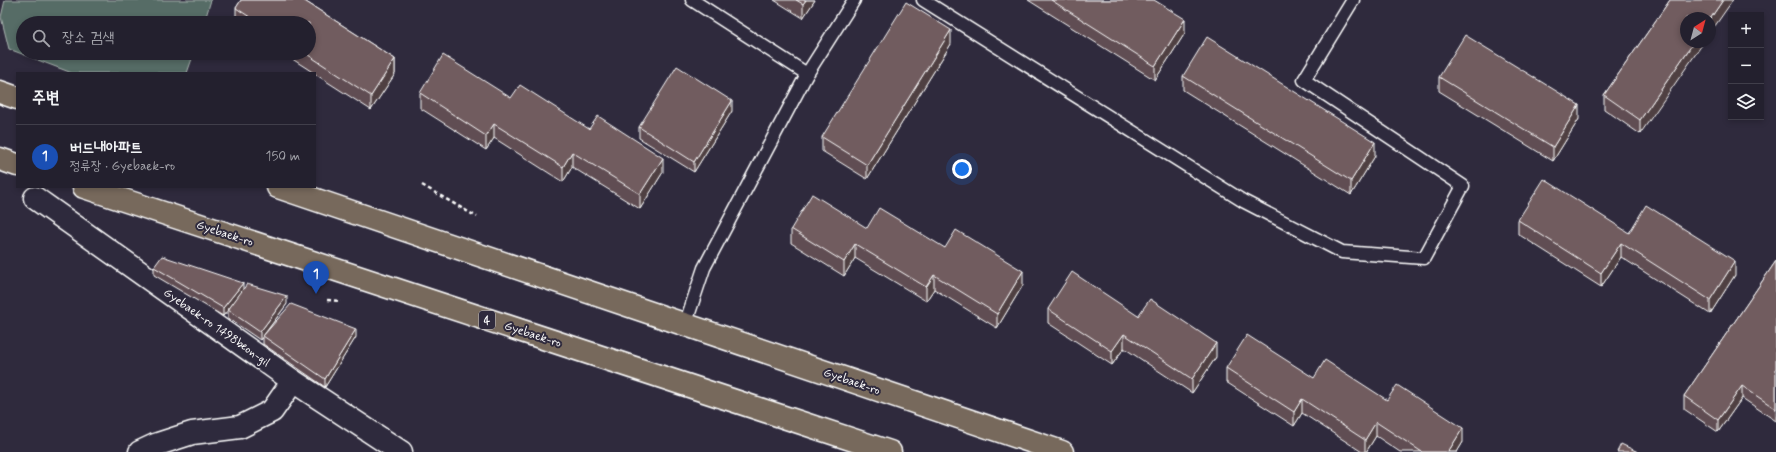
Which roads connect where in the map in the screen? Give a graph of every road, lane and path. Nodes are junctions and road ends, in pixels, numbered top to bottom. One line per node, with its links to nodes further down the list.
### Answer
1 (692, 0): 5 (lane)
2 (854, 0): 5 (lane)
3 (923, 0): 4 (lane)
4 (1353, 0)
5 (807, 74): 15 (lane)
6 (0, 92): 7 (main road)
7 (16, 98)
8 (0, 159): 9 (main road)
9 (16, 165)
10 (422, 185): 14 (path)
11 (87, 188): 19 (main road, Gyebaek-ro / 4)
12 (281, 188): 15 (main road, Gyebaek-ro)
13 (34, 198): 16 (street, Gyebaek-ro 1498beon-gil)
14 (477, 217)
15 (685, 325): 20 (main road, Gyebaek-ro)
16 (293, 381): 17 (street); 18 (street, Gyebaek-ro 1498beon-gil)
17 (140, 452)
18 (401, 452)
19 (890, 452)
20 (1062, 452)

